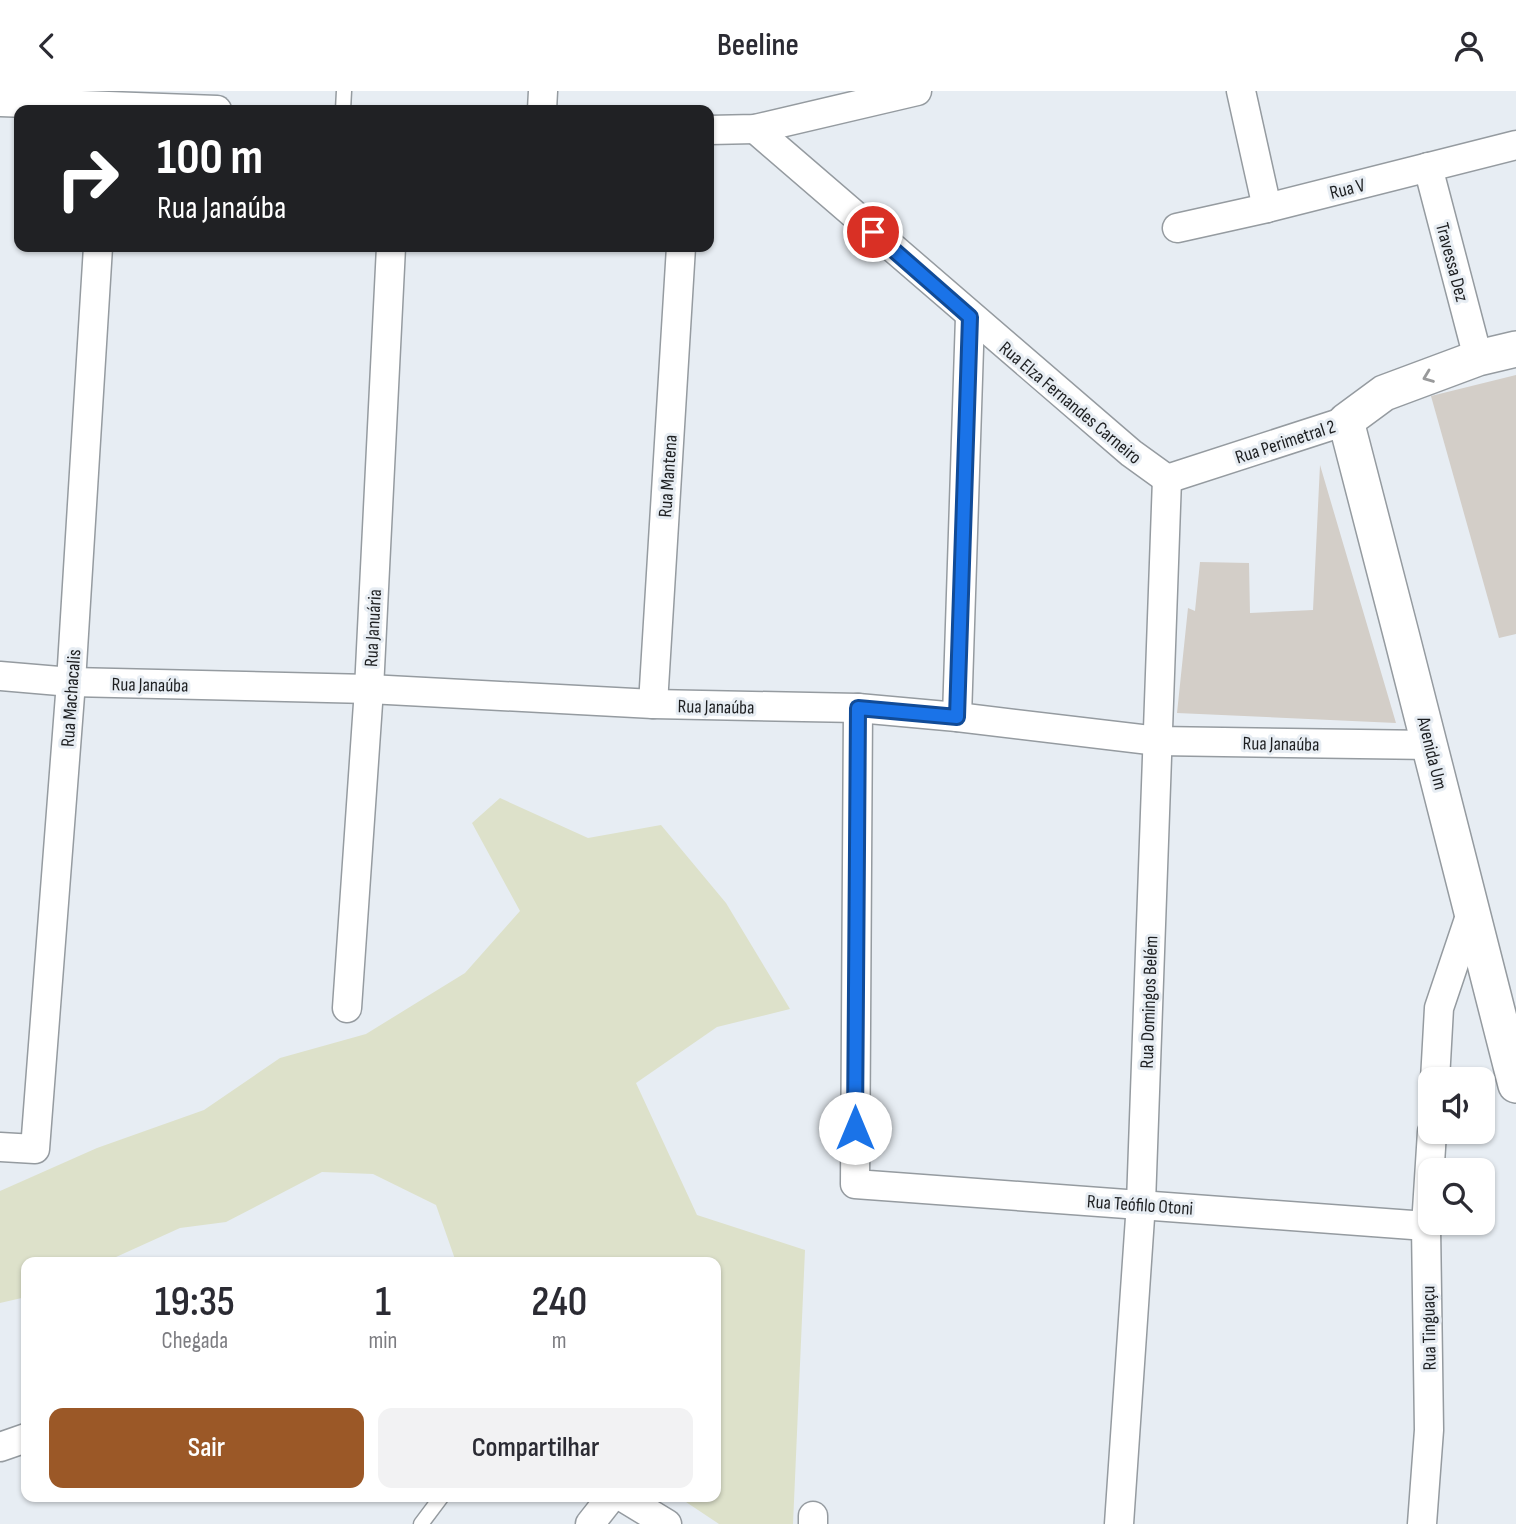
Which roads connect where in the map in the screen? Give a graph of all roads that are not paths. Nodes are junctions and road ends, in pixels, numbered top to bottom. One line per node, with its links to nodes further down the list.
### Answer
1 (917, 91): 6 (street)
2 (1241, 91): 10 (street)
3 (0, 102): 4 (street)
4 (107, 103): 5 (street)
5 (138, 105)
6 (755, 129): 7 (street); 15 (street, Rua Elza Fernandes Carneiro)
7 (714, 130)
8 (1516, 145): 9 (street, Rua V)
9 (1428, 167): 10 (street, Rua V); 17 (street, Travessa Dez)
10 (1267, 208): 11 (street, Rua V)
11 (1177, 228)
12 (98, 252): 21 (street, Rua Machacalis)
13 (391, 252): 22 (street, Rua Januária)
14 (681, 252): 23 (street, Rua Mantena)
15 (970, 317): 19 (street, Rua Elza Fernandes Carneiro); 25 (street)
16 (1516, 349): 17 (street, Rua Perimetral 2)
17 (1478, 358): 18 (street, Rua Perimetral 2, one-way to 18)
18 (1346, 421): 19 (street, Rua Perimetral 2); 27 (street, Avenida Um)
19 (1167, 479): 26 (street, Rua Domingos Belém)
20 (0, 676): 21 (street, Rua Janaúba)
21 (71, 682): 22 (street, Rua Janaúba); 32 (street, Rua Machacalis)
22 (369, 689): 23 (street, Rua Janaúba); 29 (street, Rua Januária)
23 (653, 704): 24 (street, Rua Janaúba)
24 (858, 708): 25 (street, Rua Janaúba); 33 (street, Rua Teófilo Otoni)
25 (957, 717): 26 (street, Rua Janaúba)
26 (1158, 741): 27 (street, Rua Janaúba); 33 (street, Rua Domingos Belém)
27 (1431, 745): 28 (street, Avenida Um)
28 (1471, 913): 30 (street); 31 (street, Avenida Um)
29 (347, 1008)
30 (1436, 1067)
31 (1515, 1080)
32 (0, 1147)
33 (1141, 1203): 34 (street, Rua Teófilo Otoni); 44 (street, Rua Domingos Belém)
34 (1418, 1225)
35 (1426, 1235): 45 (street, Rua Tinguaçu)
36 (21, 1440): 37 (street)
37 (0, 1447)
38 (438, 1502): 41 (lane)
39 (607, 1502): 42 (street)
40 (631, 1502): 43 (street)
41 (421, 1524)
42 (590, 1524)
43 (667, 1524)
44 (1119, 1524)
45 (1422, 1524)

